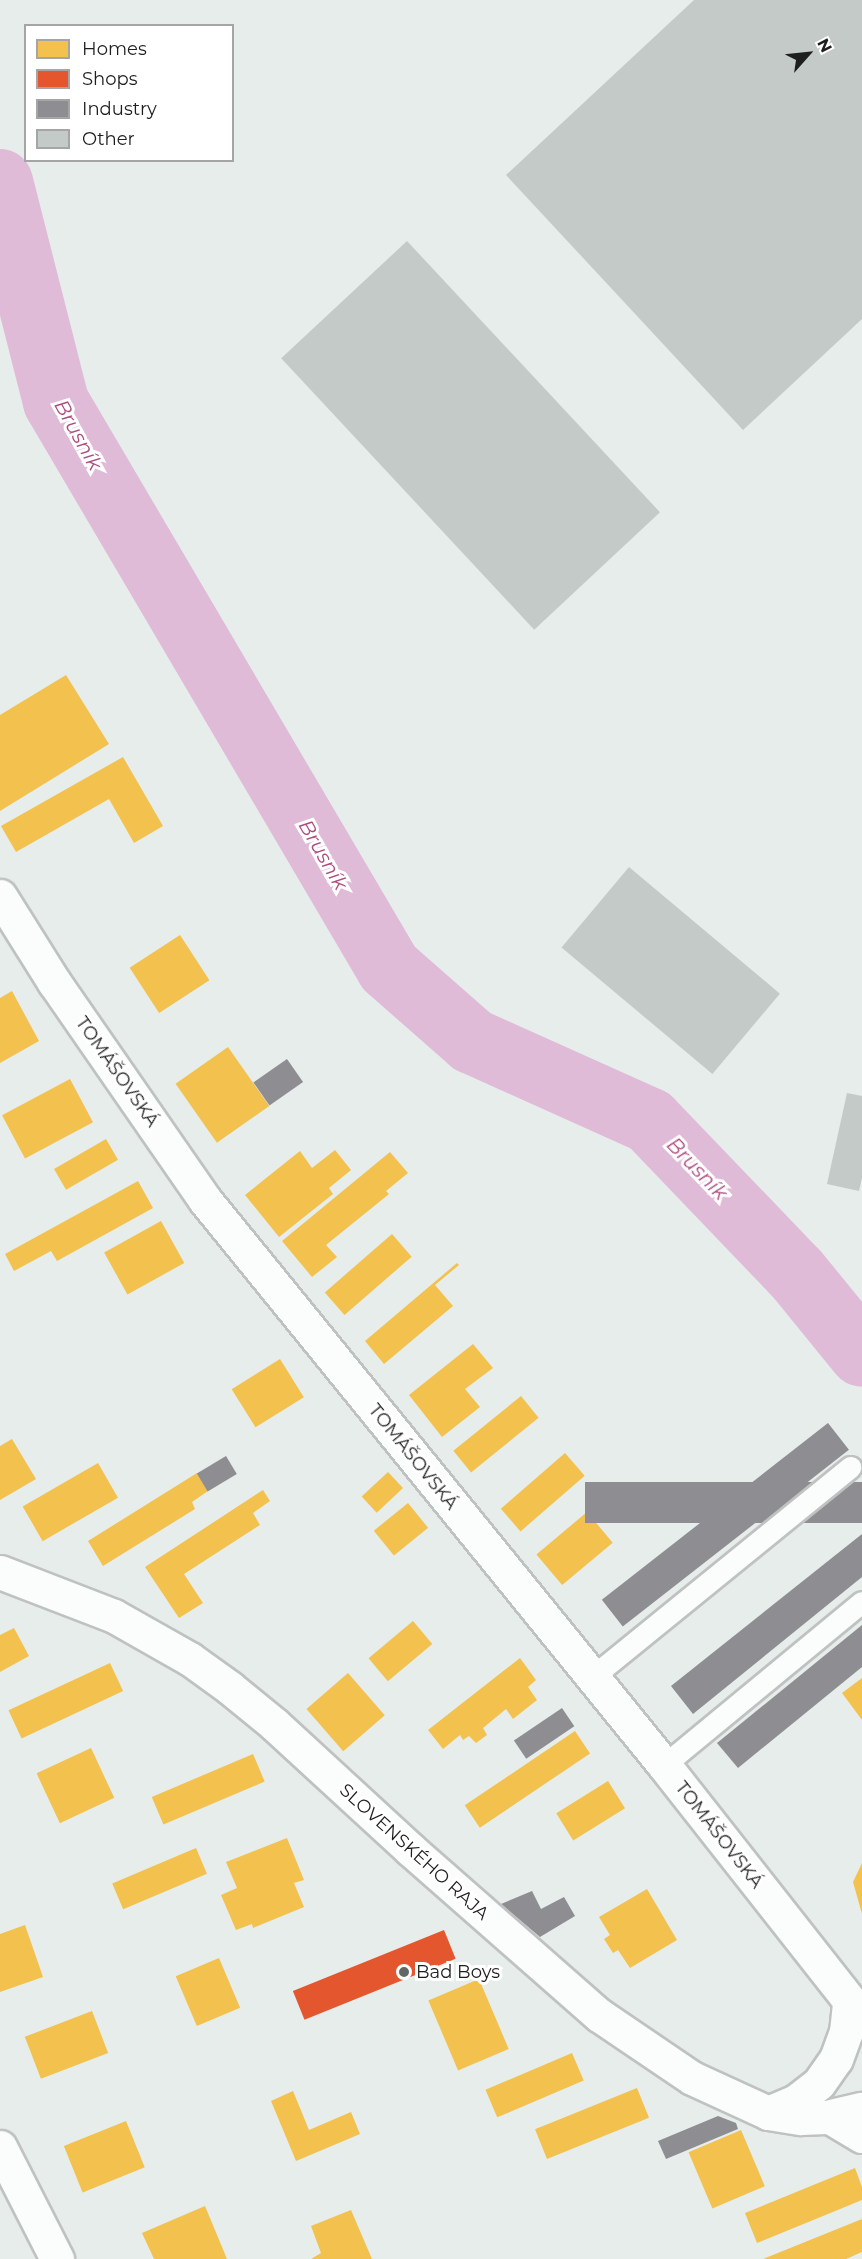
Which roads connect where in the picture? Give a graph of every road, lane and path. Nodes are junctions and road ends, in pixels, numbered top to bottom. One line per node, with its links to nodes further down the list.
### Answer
1 (0, 896): 5 (street, TOMÁŠOVSKÁ)
2 (850, 1467): 5 (lane)
3 (0, 1572): 8 (street, SLOVENSKÉHO RAJA)
4 (862, 1602): 6 (lane)
5 (592, 1677): 6 (street, TOMÁŠOVSKÁ)
6 (664, 1765): 7 (street, TOMÁŠOVSKÁ)
7 (856, 2010): 8 (street, TOMÁŠOVSKÁ)
8 (768, 2113): 9 (street, SLOVENSKÉHO RAJA)
9 (862, 2129)
10 (0, 2148): 11 (street)
11 (57, 2259)

